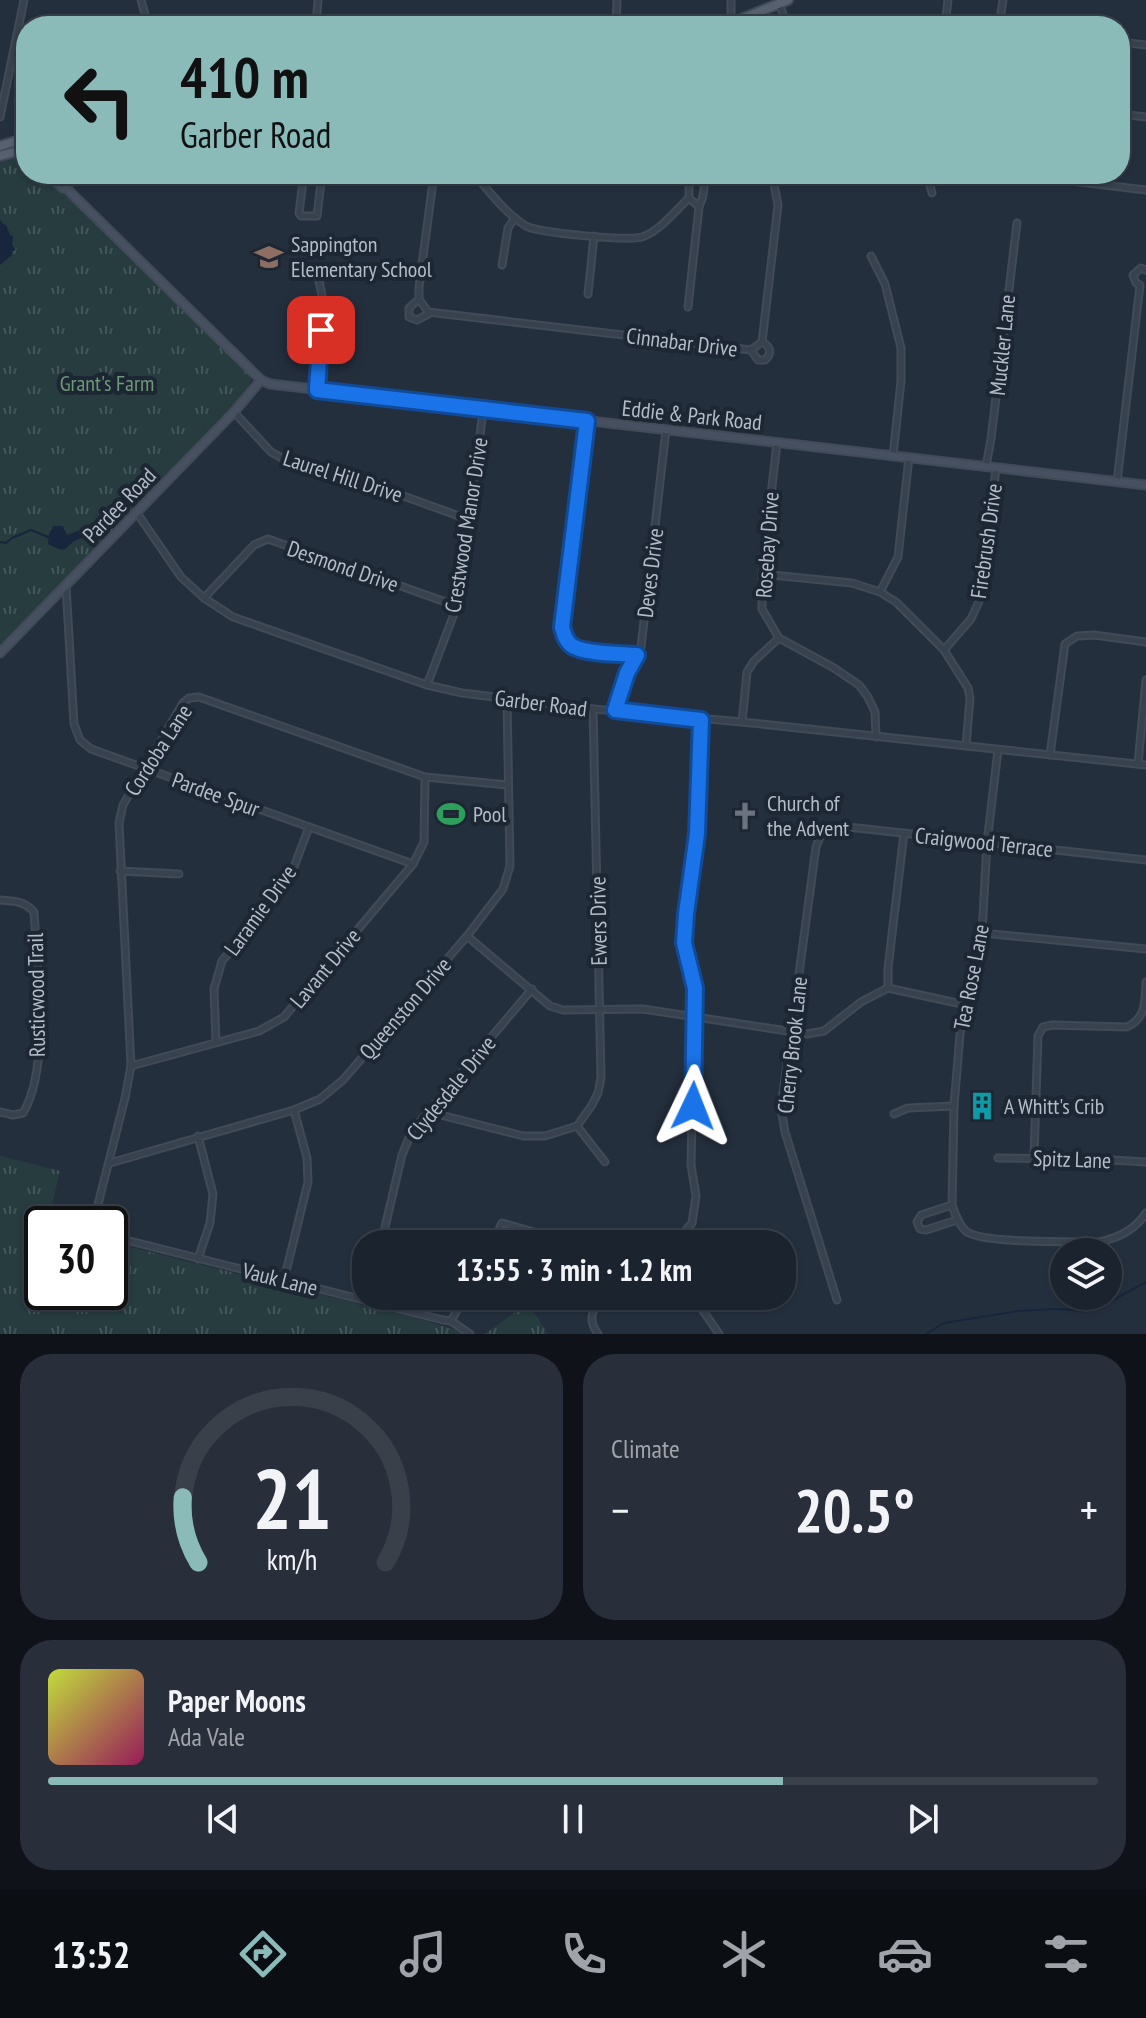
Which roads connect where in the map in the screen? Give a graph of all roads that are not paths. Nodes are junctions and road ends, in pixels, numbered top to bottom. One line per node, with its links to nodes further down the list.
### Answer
1 (784, 2): 2 (main road)
2 (748, 16)
3 (16, 39): 4 (street)
4 (0, 117)
5 (60, 184): 18 (street)
6 (64, 184): 18 (street)
7 (303, 184): 8 (street)
8 (321, 184)
9 (433, 184): 30 (street)
10 (483, 184): 21 (street)
11 (689, 184): 19 (street)
12 (704, 184): 20 (street)
13 (774, 184): 33 (street, Cinnabar Drive)
14 (930, 184): 17 (street)
15 (1096, 184): 16 (street)
16 (1146, 190)
17 (932, 193)
18 (72, 194): 35 (street)
19 (689, 198): 20 (street); 23 (street)
20 (699, 207): 31 (street)
21 (515, 218): 23 (street); 25 (street)
22 (1017, 223): 44 (street, Muckler Lane)
23 (594, 236): 29 (street)
24 (871, 256): 42 (street)
25 (502, 265)
26 (1146, 270): 28 (street)
27 (319, 281): 36 (street)
28 (1143, 284): 46 (street)
29 (588, 294)
30 (419, 299): 32 (street, Cinnabar Drive); 32 (street, Cinnabar Drive)
31 (688, 307)
32 (431, 312): 34 (street, Cinnabar Drive)
33 (762, 342): 34 (street, Cinnabar Drive); 34 (street)
34 (751, 350)
35 (261, 380): 36 (street, Eddie & Park Road); 38 (street, Pardee Road)
36 (317, 390): 37 (street, Eddie & Park Road)
37 (483, 409): 39 (street, Eddie & Park Road); 49 (street, Crestwood Manor Drive)
38 (234, 412): 48 (street, Pardee Road); 49 (street, Laurel Hill Drive)
39 (587, 421): 40 (street, Eddie & Park Road); 59 (street)
40 (666, 430): 41 (street, Eddie & Park Road); 59 (street, Deves Drive)
41 (777, 442): 42 (street, Eddie & Park Road); 50 (street, Rosebay Drive)
42 (893, 456): 43 (street, Eddie & Park Road)
43 (909, 457): 44 (street, Eddie & Park Road); 52 (street)
44 (986, 466): 45 (street, Eddie & Park Road)
45 (996, 468): 46 (street, Eddie & Park Road); 57 (street, Firebrush Drive)
46 (1117, 482): 47 (street, Eddie & Park Road)
47 (1146, 485)
48 (137, 513): 51 (street, Pardee Road); 53 (street, Garber Road)
49 (467, 519): 54 (street, Crestwood Manor Drive)
50 (762, 574): 52 (street); 55 (street, Rosebay Drive)
51 (66, 584): 58 (street, Pardee Road); 73 (street, Pardee Spur)
52 (880, 592): 57 (street)
53 (204, 598): 54 (street, Desmond Drive); 61 (street, Garber Road)
54 (457, 606): 61 (street, Crestwood Manor Drive)
55 (779, 638): 66 (street); 67 (street)
56 (1146, 642): 70 (street)
57 (944, 650): 68 (street)
58 (0, 653)
59 (637, 655): 64 (street, Deves Drive)
60 (1146, 680): 71 (street)
61 (427, 685): 62 (street, Garber Road)
62 (507, 700): 63 (street, Garber Road); 75 (street, Queenston Drive)
63 (593, 709): 64 (street, Garber Road); 92 (street, Ewers Drive)
64 (615, 710): 65 (street, Garber Road)
65 (701, 720): 66 (street, Garber Road); 93 (street)
66 (742, 722): 67 (street, Garber Road)
67 (876, 737): 68 (street, Garber Road)
68 (966, 746): 69 (street, Garber Road)
69 (998, 750): 70 (street, Garber Road); 79 (street, Tea Rose Lane)
70 (1050, 755): 71 (street, Garber Road)
71 (1138, 764): 72 (street, Garber Road)
72 (1146, 765)
73 (146, 768): 74 (street, Cordoba Lane); 76 (street, Pardee Spur); 82 (street, Cordoba Lane)
74 (425, 777): 75 (street, Cordoba Lane); 81 (street, Lavant Drive)
75 (508, 785): 86 (street, Queenston Drive)
76 (309, 827): 81 (street, Pardee Spur); 95 (street, Laramie Drive)
77 (822, 832): 78 (street, Craigwood Terrace); 94 (street, Cherry Brook Lane)
78 (904, 833): 79 (street, Craigwood Terrace); 89 (street)
79 (987, 843): 80 (street, Craigwood Terrace); 85 (street, Tea Rose Lane)
80 (1146, 860)
81 (413, 864): 95 (street, Lavant Drive)
82 (120, 871): 83 (street); 96 (street, Cordoba Lane)
83 (179, 874)
84 (0, 900): 99 (street, Rusticwood Trail)
85 (982, 933): 87 (street); 91 (street, Tea Rose Lane)
86 (467, 936): 90 (street); 98 (street, Queenston Drive)
87 (1146, 949)
88 (1146, 982): 104 (street)
89 (888, 988): 91 (street); 94 (street)
90 (532, 989): 92 (street); 100 (street, Clydesdale Drive)
91 (966, 1005): 97 (street, Tea Rose Lane)
92 (599, 1010): 93 (street); 102 (street, Ewers Drive)
93 (695, 1017): 94 (street); 113 (street)
94 (792, 1032): 123 (street, Cherry Brook Lane)
95 (216, 1041): 96 (street, Lavant Drive)
96 (131, 1066): 108 (street, Cordoba Lane)
97 (954, 1106): 101 (street); 109 (street, Tea Rose Lane)
98 (294, 1110): 103 (street, Queenston Drive); 121 (street)
99 (0, 1112)
100 (429, 1112): 102 (street); 114 (street, Clydesdale Drive)
101 (894, 1114)
102 (577, 1126): 106 (street)
103 (198, 1136): 108 (street, Queenston Drive); 120 (street)
104 (1034, 1157): 105 (street, Spitz Lane); 107 (street, Spitz Lane)
105 (998, 1158)
106 (605, 1162)
107 (1146, 1162)
108 (109, 1163): 110 (street, Cordoba Lane)
109 (952, 1205): 112 (street, Tea Rose Lane); 112 (street)
110 (98, 1206)
111 (1146, 1213): 112 (street)
112 (956, 1217)
113 (692, 1223): 117 (street); 118 (street)
114 (385, 1230)
115 (499, 1230): 116 (street)
116 (526, 1230)
117 (686, 1230)
118 (689, 1230)
119 (128, 1241): 120 (street, Vauk Lane)
120 (198, 1259): 121 (street, Vauk Lane)
121 (284, 1280): 122 (street, Vauk Lane)
122 (352, 1295)
123 (837, 1300)
124 (409, 1310): 128 (street, Vauk Lane)
125 (457, 1310): 128 (street)
126 (593, 1310): 130 (street)
127 (703, 1310): 131 (street)
128 (451, 1321): 129 (street)
129 (470, 1334)
130 (598, 1334)
131 (719, 1334)

